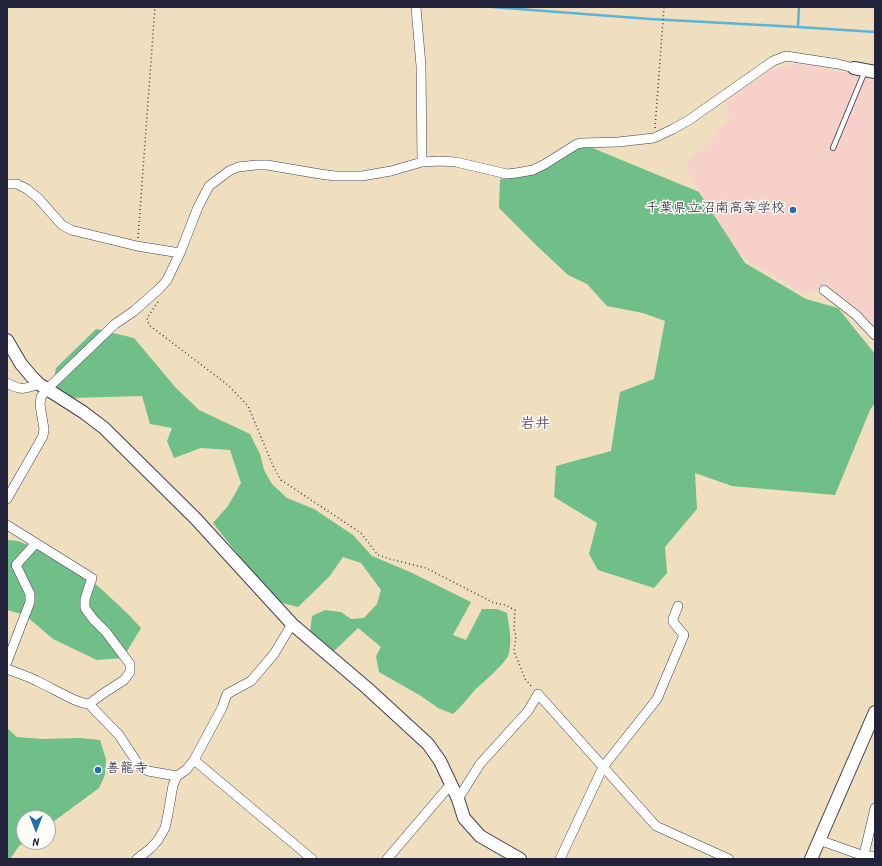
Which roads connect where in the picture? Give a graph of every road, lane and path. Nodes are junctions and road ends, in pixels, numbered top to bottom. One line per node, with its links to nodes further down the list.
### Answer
1 (155, 7): 9 (path)
2 (664, 7): 5 (path)
3 (416, 8): 7 (street)
4 (865, 70): 5 (street); 6 (lane)
5 (654, 138): 7 (street)
6 (833, 148)
7 (422, 162): 10 (street)
8 (7, 184): 9 (street)
9 (137, 246): 10 (street)
10 (180, 253): 16 (street)
11 (824, 290): 13 (street)
12 (160, 298): 24 (path)
13 (875, 335)
14 (7, 340): 16 (street)
15 (7, 383): 16 (street)
16 (43, 386): 17 (street); 21 (street)
17 (7, 499)
18 (7, 525): 19 (street)
19 (36, 543): 22 (street); 25 (street)
20 (678, 606): 28 (street)
21 (292, 624): 27 (street); 30 (street)
22 (7, 662)
23 (7, 669): 25 (street)
24 (538, 694): 28 (street); 31 (street)
25 (90, 704): 29 (street)
26 (875, 712): 33 (street)
27 (194, 760): 29 (street); 37 (street)
28 (603, 767): 40 (street); 41 (street)
29 (176, 776): 36 (street)
30 (451, 784): 31 (street); 38 (street)
31 (458, 799): 39 (street)
32 (875, 808): 35 (street)
33 (819, 840): 35 (street); 42 (street)
34 (875, 856): 35 (street)
35 (863, 857)
36 (138, 859)
37 (312, 859)
38 (387, 859)
39 (520, 859)
40 (560, 859)
41 (729, 859)
42 (811, 859)

